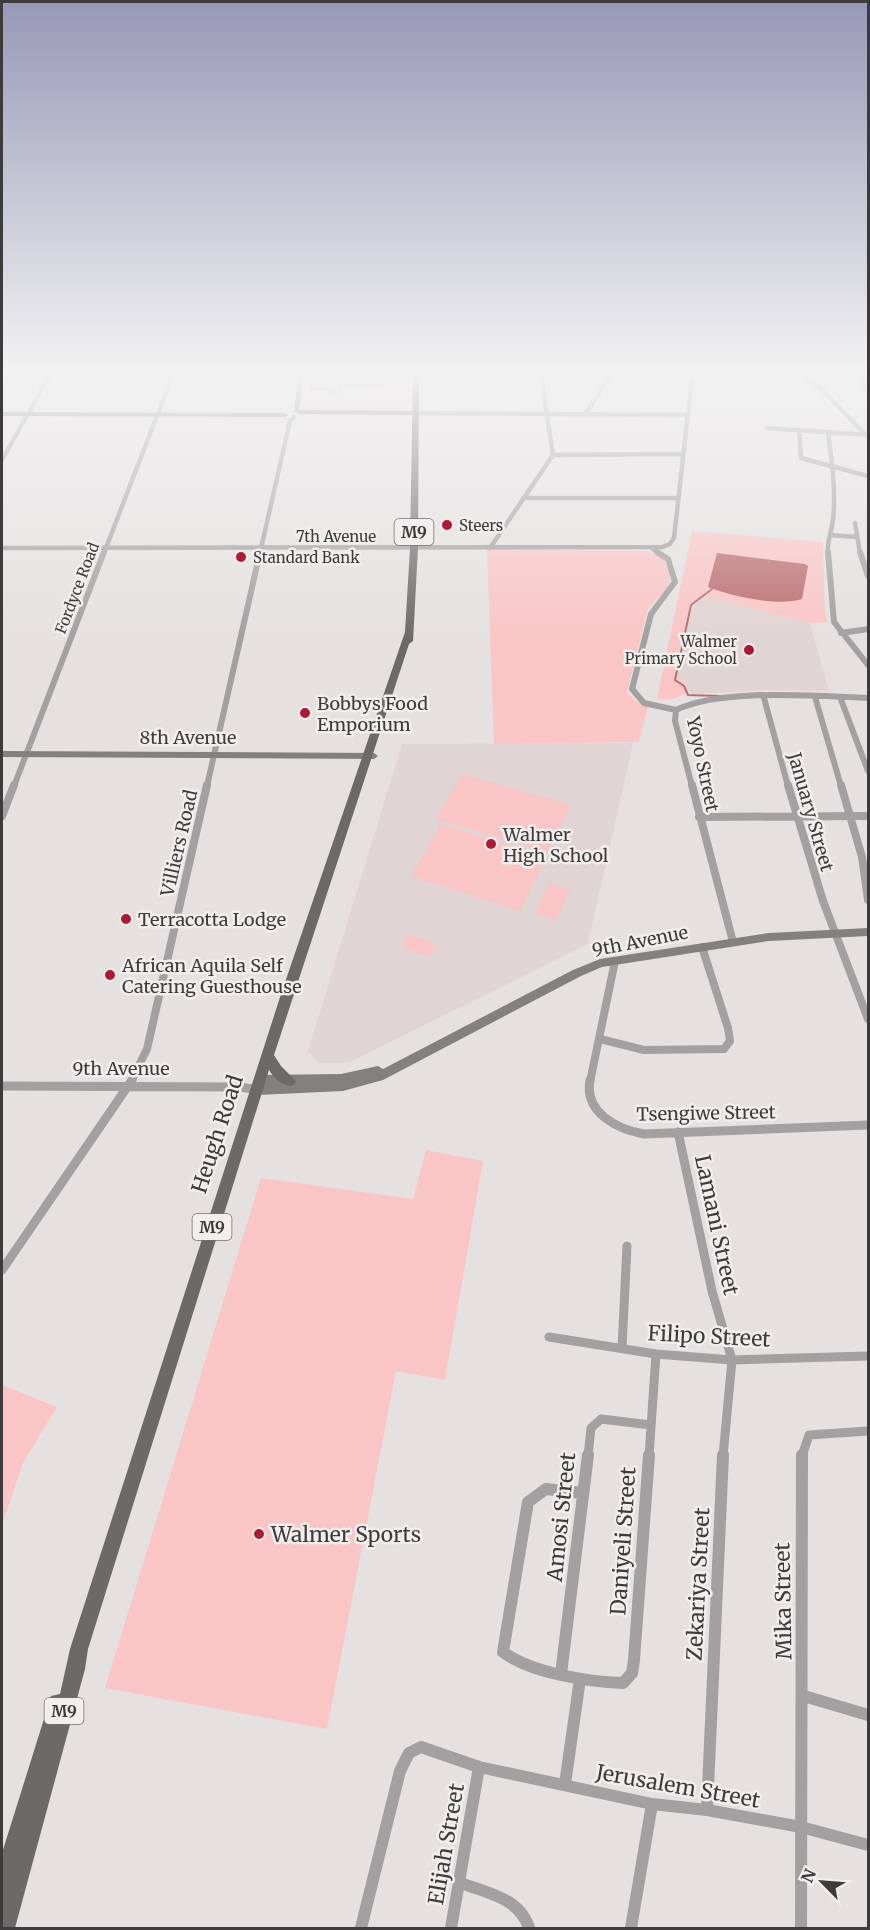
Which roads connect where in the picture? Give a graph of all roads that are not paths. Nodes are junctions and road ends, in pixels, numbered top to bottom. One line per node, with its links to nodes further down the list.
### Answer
1 (140, 459): 17 (street, Fordyce Road)
2 (282, 459): 20 (street, Villiers Road)
3 (414, 459): 18 (main road, Heugh Road / M9)
4 (550, 459): 10 (street)
5 (682, 459): 11 (street)
6 (805, 459): 8 (street)
7 (830, 459): 8 (street)
8 (831, 466): 9 (street); 13 (street)
9 (868, 476)
10 (524, 498): 11 (street); 19 (street)
11 (678, 498): 15 (street)
12 (855, 523): 14 (street)
13 (830, 535): 14 (street); 25 (street)
14 (856, 537): 23 (street)
15 (671, 543): 21 (street, 7th Avenue); 22 (street)
16 (2, 548): 17 (street, 7th Avenue)
17 (105, 548): 20 (street, 7th Avenue); 33 (street, Fordyce Road)
18 (414, 548): 19 (street, 7th Avenue); 20 (street, 7th Avenue); 35 (main road, Heugh Road / M9)
19 (490, 548): 21 (street, 7th Avenue)
20 (261, 549): 34 (street, Villiers Road)
21 (653, 549): 22 (street)
22 (668, 559): 31 (street)
23 (868, 576)
24 (868, 629): 25 (street)
25 (841, 633): 26 (street)
26 (868, 664)
27 (815, 697): 28 (street, Yoyo Street); 29 (street, Yoyo Street); 37 (street)
28 (840, 697): 30 (street, Yoyo Street); 36 (street)
29 (764, 698): 31 (street, Yoyo Street); 41 (street, January Street)
30 (868, 698)
31 (676, 710): 40 (street, Yoyo Street)
32 (2, 753): 33 (street, 8th Avenue)
33 (26, 753): 34 (street, 8th Avenue); 38 (street, Fordyce Road)
34 (215, 753): 35 (street, 8th Avenue); 55 (street, Villiers Road)
35 (371, 755): 50 (main road, Heugh Road / M9)
36 (868, 771)
37 (851, 815): 39 (street); 41 (street); 42 (street)
38 (2, 816)
39 (868, 816)
40 (699, 817): 41 (street); 45 (street, Yoyo Street)
41 (795, 817): 44 (street, January Street)
42 (868, 900)
43 (868, 932): 44 (street, 9th Avenue)
44 (833, 934): 45 (street, 9th Avenue); 48 (street, January Street)
45 (733, 942): 46 (street, 9th Avenue)
46 (702, 947): 47 (street, 9th Avenue); 49 (street)
47 (615, 961): 49 (street, Tsengiwe Street); 51 (street, 9th Avenue)
48 (868, 1019)
49 (600, 1039): 57 (street, Tsengiwe Street)
50 (268, 1056): 52 (main road); 53 (main road, Heugh Road / M9)
51 (404, 1065): 52 (street, 9th Avenue); 53 (street, 9th Avenue)
52 (289, 1081): 53 (street, 9th Avenue)
53 (259, 1085): 55 (street, 9th Avenue); 68 (main road, Heugh Road / M9)
54 (2, 1086): 55 (street, 9th Avenue)
55 (129, 1086): 59 (street, Villiers Road)
56 (868, 1125): 57 (street, Tsengiwe Street)
57 (678, 1132): 64 (street, Lamani Street)
58 (627, 1246): 61 (street)
59 (2, 1270)
60 (549, 1337): 61 (street, Filipo Street)
61 (622, 1348): 62 (street, Filipo Street)
62 (656, 1354): 64 (street, Filipo Street); 65 (street, Daniyeli Street)
63 (868, 1356): 64 (street, Filipo Street)
64 (732, 1360): 76 (street, Zekariya Street)
65 (651, 1425): 67 (street, Amosi Street); 70 (street, Daniyeli Street)
66 (868, 1431): 71 (street, Mika Street)
67 (583, 1493): 69 (street, Amosi Street); 69 (street, Daniyeli Street)
68 (79, 1649): 80 (main road, Heugh Road / M9); 81 (main road, Heugh Road / M9)
69 (561, 1674): 70 (street, Daniyeli Street)
70 (580, 1679): 74 (street)
71 (804, 1696): 72 (street); 77 (street, Mika Street)
72 (868, 1715)
73 (479, 1767): 74 (street, Jerusalem Street); 79 (street, Elijah Street); 82 (street, Jerusalem Street)
74 (565, 1784): 75 (street, Jerusalem Street)
75 (652, 1804): 76 (street, Jerusalem Street); 85 (street)
76 (707, 1810): 77 (street, Jerusalem Street)
77 (801, 1827): 78 (street, Jerusalem Street); 86 (street, Mika Street)
78 (868, 1845)
79 (461, 1883): 83 (street, Elijah Street); 84 (street)
80 (2, 1884)
81 (4, 1929)
82 (361, 1929)
83 (451, 1929)
84 (529, 1929)
85 (631, 1929)
86 (801, 1929)

